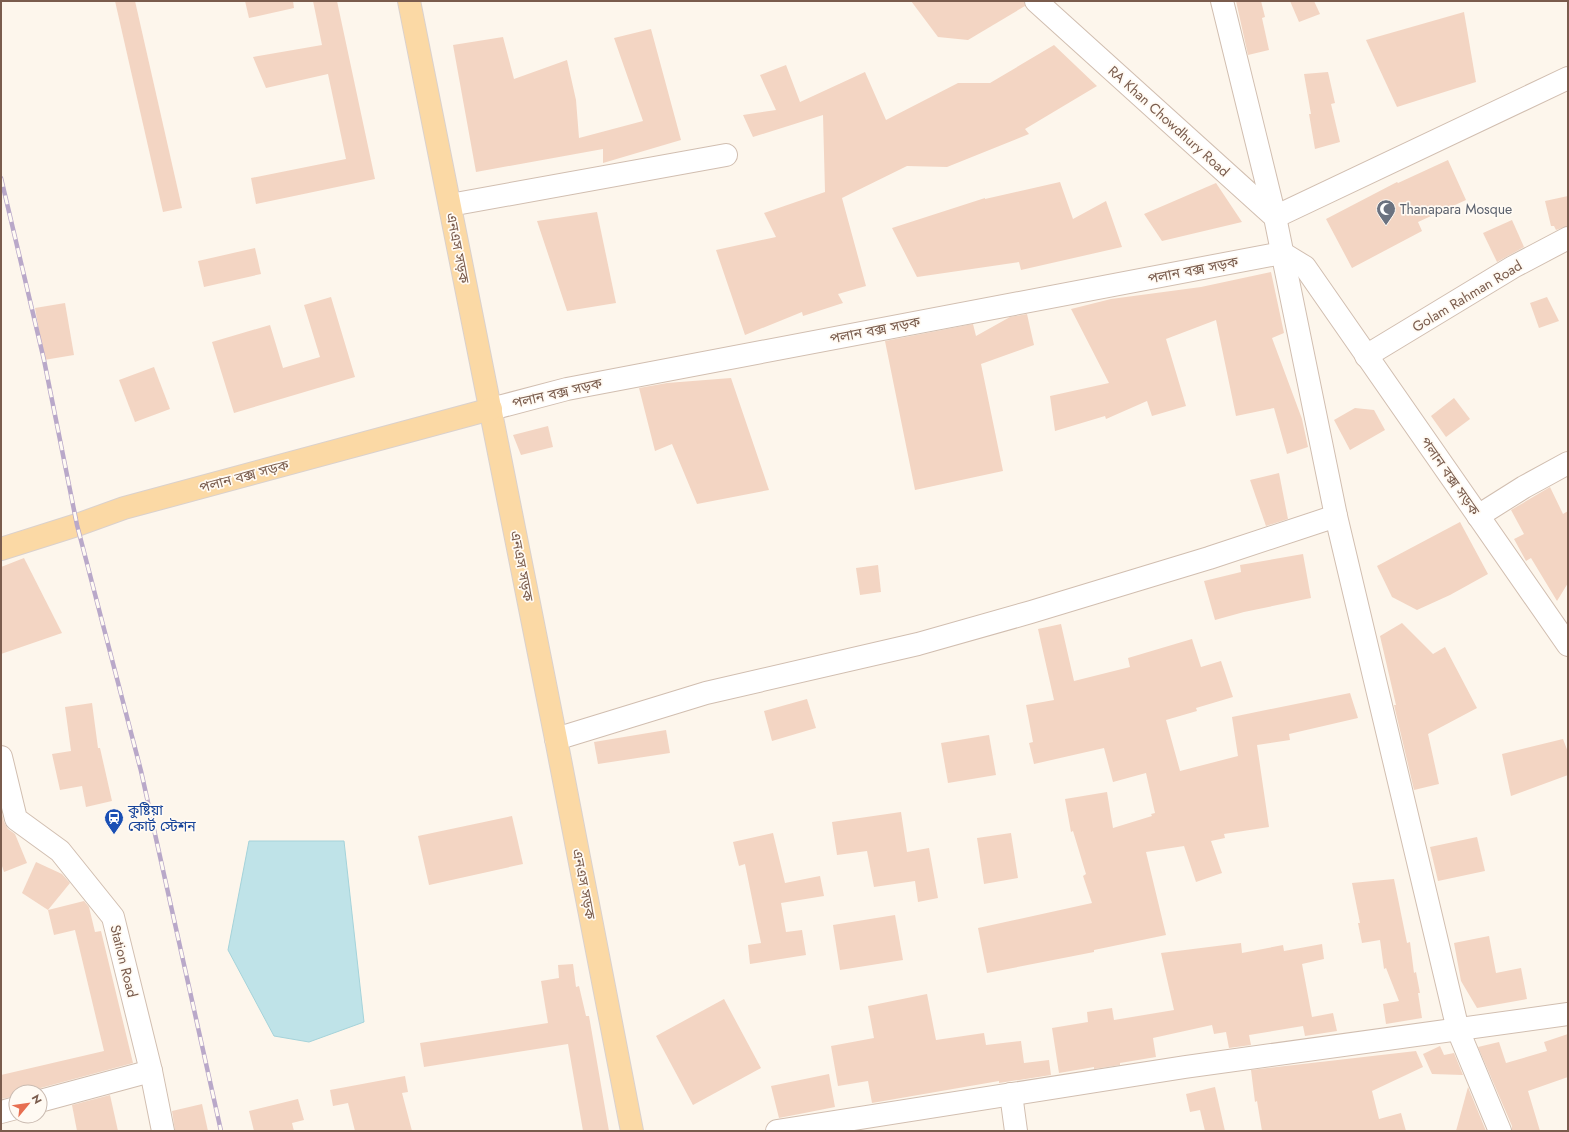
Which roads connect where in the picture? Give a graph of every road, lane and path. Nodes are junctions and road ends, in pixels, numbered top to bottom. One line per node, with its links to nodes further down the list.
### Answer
1 (410, 1): 6 (main road, এনএস সড়ক)
2 (1036, 1): 7 (street, RA Khan Chowdhury Road)
3 (1222, 1): 7 (street)
4 (1564, 80): 7 (street)
5 (726, 155): 6 (street)
6 (450, 205): 11 (main road, এনএস সড়ক)
7 (1275, 217): 9 (street)
8 (1568, 238): 10 (street, Golam Rahman Road)
9 (1282, 253): 10 (street, পলান বক্স সড়ক); 11 (street, পলান বক্স সড়ক); 13 (street)
10 (1366, 356): 14 (street, পলান বক্স সড়ক)
11 (490, 409): 15 (main road, পলান বক্স সড়ক); 17 (main road, এনএস সড়ক)
12 (1568, 462): 14 (street)
13 (1336, 516): 17 (street); 21 (street)
14 (1478, 516): 16 (street, পলান বক্স সড়ক)
15 (1, 549)
16 (1568, 645)
17 (556, 739): 26 (main road, এনএস সড়ক)
18 (1, 757): 19 (street, Station Road)
19 (6, 794): 22 (street, Station Road)
20 (1568, 1014): 21 (street)
21 (1458, 1030): 23 (street); 29 (street)
22 (151, 1071): 24 (street); 25 (street, Station Road)
23 (1011, 1094): 27 (street); 28 (street)
24 (48, 1100)
25 (163, 1131)
26 (632, 1131)
27 (777, 1131)
28 (1016, 1131)
29 (1500, 1131)

